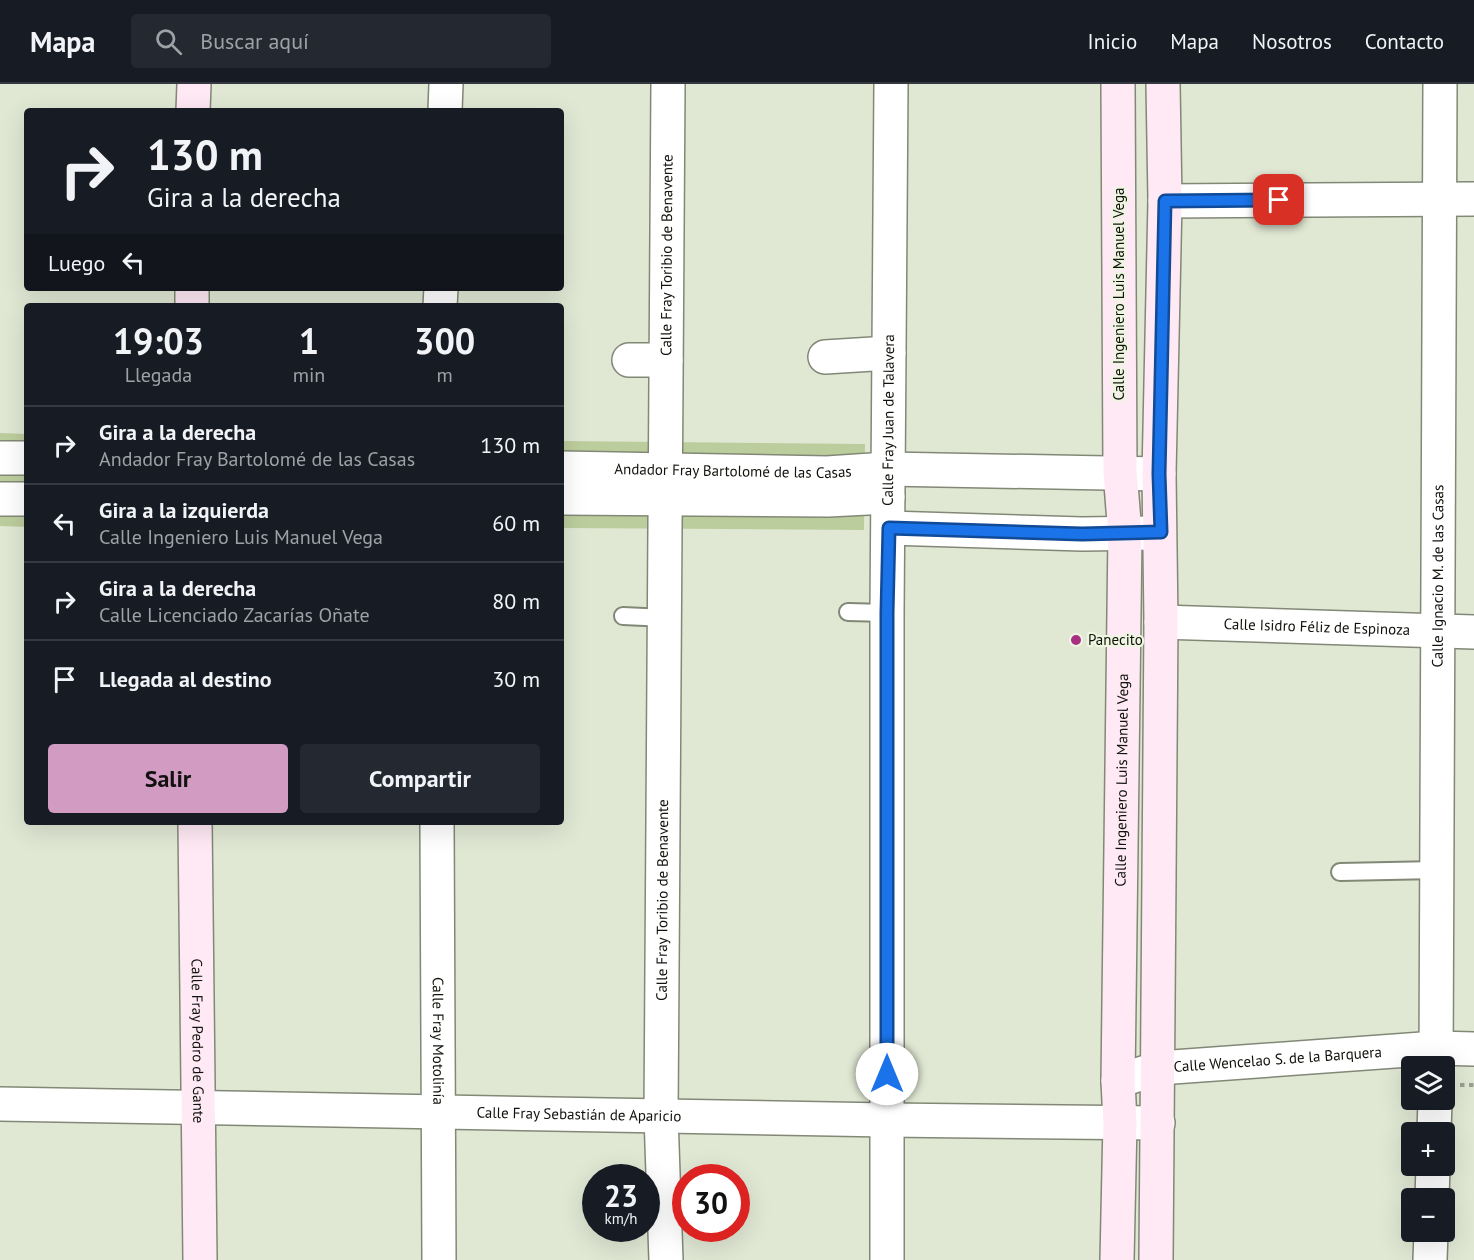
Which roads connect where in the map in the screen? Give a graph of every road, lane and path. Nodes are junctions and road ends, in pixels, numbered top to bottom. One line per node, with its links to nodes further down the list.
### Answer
1 (194, 84): 8 (main road)
2 (446, 84): 9 (street)
3 (668, 84): 16 (street, Calle Fray Toribio de Benavente)
4 (891, 84): 13 (street, Calle Fray Juan de Talavera)
5 (1118, 84): 20 (main road, Calle Ingeniero Luis Manuel Vega)
6 (1163, 84): 12 (main road)
7 (1440, 84): 10 (street, Calle Ignacio M. de las Casas)
8 (194, 108)
9 (445, 108)
10 (1439, 198): 11 (street); 12 (street); 34 (street, Calle Ignacio M. de las Casas)
11 (1474, 199)
12 (1165, 201): 21 (main road)
13 (889, 353): 14 (street); 24 (street, Calle Fray Juan de Talavera)
14 (825, 357)
15 (629, 360): 16 (street)
16 (666, 360): 22 (street, Calle Fray Toribio de Benavente)
17 (0, 458): 18 (street)
18 (24, 458)
19 (564, 468): 22 (street, Andador Fray Bartolomé de las Casas)
20 (1120, 472): 21 (street, Andador Fray Bartolomé de las Casas); 24 (street, Andador Fray Bartolomé de las Casas); 28 (main road, Calle Ingeniero Luis Manuel Vega)
21 (1159, 474): 27 (main road)
22 (666, 484): 23 (street, Andador Fray Bartolomé de las Casas); 24 (street, Andador Fray Bartolomé de las Casas); 32 (street, Calle Fray Toribio de Benavente)
23 (564, 498)
24 (888, 498): 28 (street, Andador Fray Bartolomé de las Casas); 30 (street, Calle Fray Juan de Talavera)
25 (0, 499): 26 (street)
26 (24, 499)
27 (1161, 532): 28 (street, Andador Fray Bartolomé de las Casas); 33 (main road)
28 (1125, 534): 45 (main road, Calle Ingeniero Luis Manuel Vega)
29 (848, 612): 30 (lane)
30 (887, 613): 50 (street, Calle Fray Juan de Talavera)
31 (623, 616): 32 (lane)
32 (666, 618): 49 (street, Calle Fray Toribio de Benavente)
33 (1161, 622): 34 (street, Calle Isidro Féliz de Espinoza); 44 (main road)
34 (1439, 630): 35 (street, Calle Isidro Féliz de Espinoza); 38 (street, Calle Ignacio M. de las Casas)
35 (1474, 632)
36 (195, 825): 47 (main road, Calle Fray Pedro de Gante)
37 (436, 825): 48 (street, Calle Fray Motolinía)
38 (1437, 870): 39 (lane); 41 (street, Calle Ignacio M. de las Casas)
39 (1340, 872)
40 (1474, 1049): 42 (street, Calle Wencelao S. de la Barquera)
41 (1436, 1056)
42 (1441, 1056)
43 (1401, 1058): 44 (street, Calle Wencelao S. de la Barquera)
44 (1159, 1068): 45 (street, Calle Wencelao S. de la Barquera); 52 (main road)
45 (1118, 1081): 51 (main road, Calle Ingeniero Luis Manuel Vega)
46 (0, 1104): 47 (street, Calle Fray Sebastián de Aparicio)
47 (199, 1107): 48 (street, Calle Fray Sebastián de Aparicio); 54 (main road, Calle Fray Pedro de Gante)
48 (438, 1112): 49 (street, Calle Fray Sebastián de Aparicio); 55 (street, Calle Fray Motolinía)
49 (661, 1116): 50 (street, Calle Fray Sebastián de Aparicio); 56 (street, Calle Fray Toribio de Benavente)
50 (887, 1120): 51 (street, Calle Fray Sebastián de Aparicio); 57 (street, Calle Fray Juan de Talavera)
51 (1120, 1122): 52 (street, Calle Fray Sebastián de Aparicio); 58 (main road, Calle Ingeniero Luis Manuel Vega)
52 (1158, 1123): 59 (main road)
53 (1431, 1242): 60 (street)
54 (200, 1260)
55 (439, 1260)
56 (666, 1260)
57 (887, 1260)
58 (1117, 1260)
59 (1156, 1260)
60 (1430, 1260)

